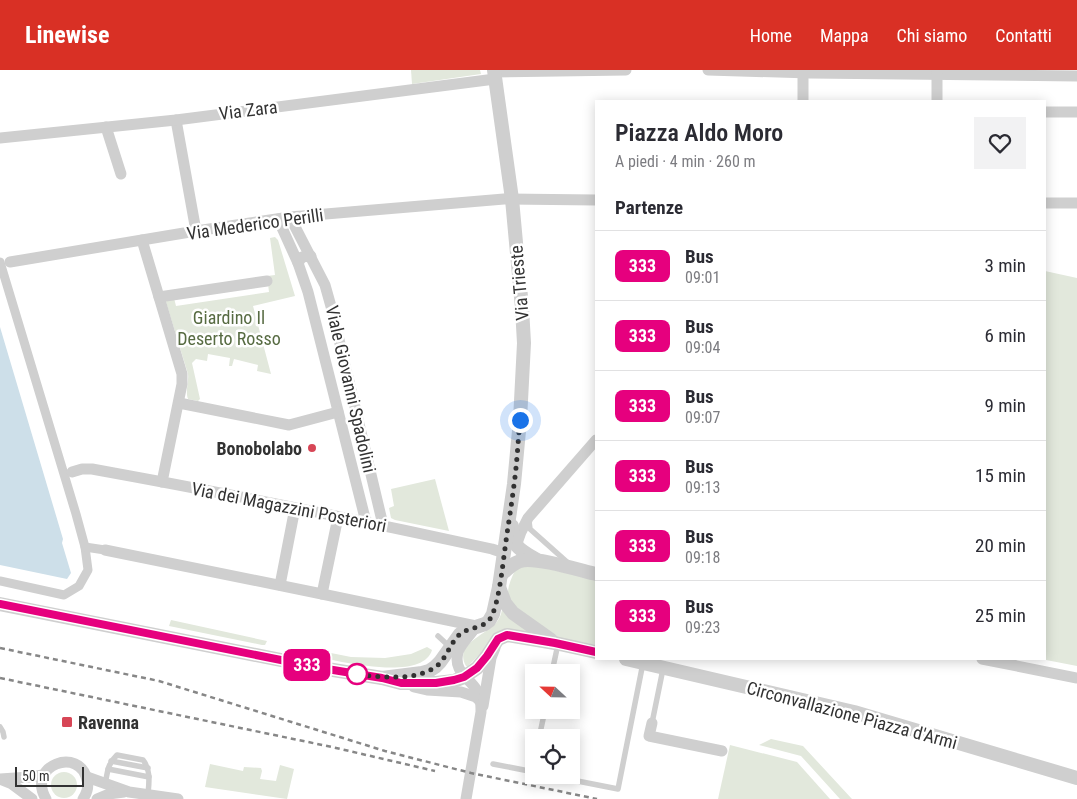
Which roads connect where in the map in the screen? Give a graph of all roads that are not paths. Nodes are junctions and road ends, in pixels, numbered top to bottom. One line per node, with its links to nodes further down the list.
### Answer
1 (626, 70): 3 (street, Via Zara)
2 (708, 70): 4 (street)
3 (531, 71): 5 (street, Via Zara)
4 (803, 71): 6 (street); 8 (street)
5 (495, 74): 12 (street, Via Zara); 16 (street, Via Trieste)
6 (937, 74): 7 (street); 9 (street)
7 (1077, 76)
8 (803, 100)
9 (937, 100)
10 (1046, 112): 11 (street)
11 (1077, 112)
12 (176, 120): 13 (street, Via Zara); 22 (street)
13 (106, 127): 14 (street, Via Zara); 15 (street)
14 (0, 138)
15 (121, 174)
16 (512, 199): 17 (street, Via Mederico Perilli); 20 (street, Via Mederico Perilli); 34 (street, Via Trieste)
17 (595, 200)
18 (1046, 203): 19 (street)
19 (1077, 203)
20 (290, 217): 21 (street, Via Mederico Perilli); 24 (street, Viale Giovanni Spadolini)
21 (278, 219): 22 (street, Via Mederico Perilli); 26 (street, Viale Giovanni Spadolini)
22 (196, 231): 23 (street, Via Mederico Perilli)
23 (142, 240): 25 (street, Via Mederico Perilli); 28 (street)
24 (311, 256): 26 (street); 39 (street, Viale Giovanni Spadolini)
25 (3, 262): 32 (street)
26 (298, 263): 30 (street, Viale Giovanni Spadolini)
27 (267, 281): 28 (street)
28 (159, 297): 29 (street)
29 (178, 403): 30 (street); 33 (street)
30 (338, 412): 38 (street, Viale Giovanni Spadolini)
31 (595, 441): 37 (street)
32 (68, 473): 33 (street, Via dei Magazzini Posteriori); 41 (street)
33 (162, 482): 35 (street, Via dei Magazzini Posteriori)
34 (512, 498): 40 (street, Via Trieste); 43 (street, Via Trieste)
35 (295, 508): 36 (street, Via dei Magazzini Posteriori); 49 (street)
36 (338, 517): 38 (street, Via dei Magazzini Posteriori); 50 (street)
37 (528, 518): 40 (street); 45 (lane)
38 (366, 522): 39 (street, Via dei Magazzini Posteriori)
39 (383, 525): 43 (street, Via dei Magazzini Posteriori)
40 (516, 546): 44 (street)
41 (85, 547): 42 (street); 47 (street)
42 (105, 550): 49 (street)
43 (504, 553): 48 (street, Via Trieste)
44 (538, 560): 45 (street); 48 (street)
45 (577, 569): 46 (street)
46 (595, 574)
47 (0, 581)
48 (500, 581): 52 (street, Via Trieste); 55 (street)
49 (280, 585): 50 (street)
50 (320, 593): 52 (street)
51 (0, 604): 63 (street)
52 (476, 626): 57 (street, Via Trieste)
53 (438, 636): 57 (lane)
54 (498, 639): 55 (street); 62 (street); 66 (street)
55 (557, 644): 56 (street); 60 (lane)
56 (595, 652)
57 (454, 653): 62 (street); 63 (street, Via Trieste)
58 (631, 660): 61 (street, Circonvallazione Piazza d'Armi)
59 (987, 660): 64 (street)
60 (553, 664)
61 (652, 664): 67 (lane); 77 (street, Circonvallazione Piazza d'Armi); 79 (lane)
62 (464, 677): 65 (street); 66 (street)
63 (382, 678): 65 (street)
64 (1077, 678)
65 (401, 683): 66 (street)
66 (481, 707): 87 (street)
67 (652, 723): 70 (street)
68 (0, 727): 69 (lane)
69 (4, 737)
70 (722, 751)
71 (493, 764): 73 (lane)
72 (108, 769): 76 (lane); 76 (lane); 80 (lane)
73 (525, 770)
74 (43, 775): 75 (street); 78 (street); 83 (street)
75 (87, 777): 80 (street); 84 (street)
76 (149, 777): 82 (lane)
77 (1077, 778)
78 (0, 779): 83 (street)
79 (580, 781)
80 (105, 784): 81 (street)
81 (129, 792): 82 (street); 85 (street)
82 (148, 794): 86 (street)
83 (41, 798)
84 (83, 799)
85 (97, 799)
86 (178, 799)
87 (466, 799)

